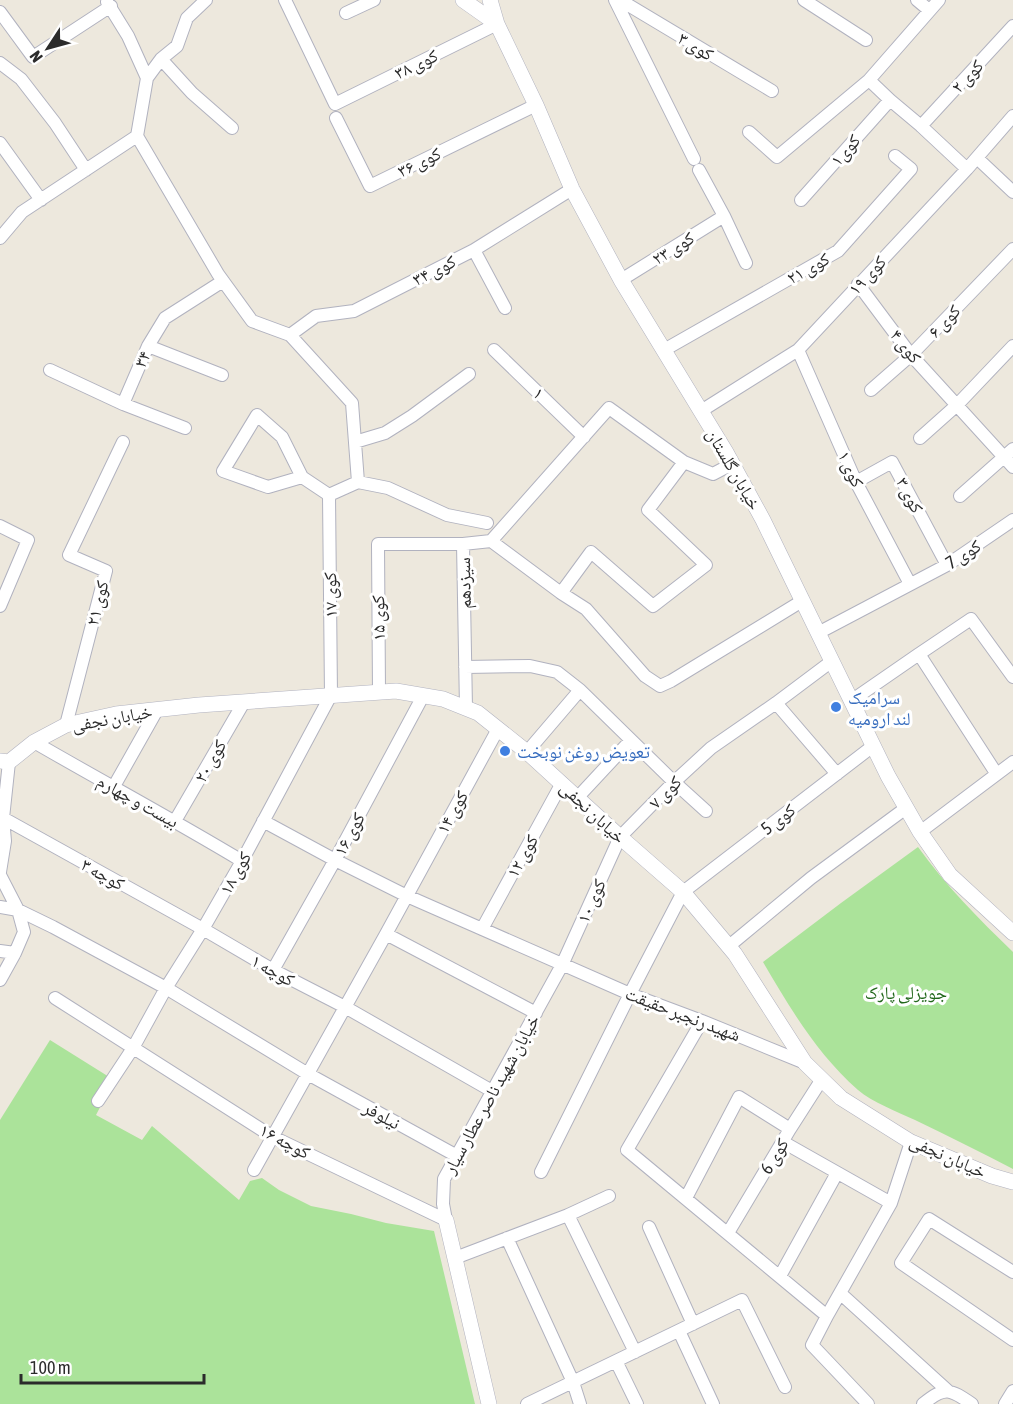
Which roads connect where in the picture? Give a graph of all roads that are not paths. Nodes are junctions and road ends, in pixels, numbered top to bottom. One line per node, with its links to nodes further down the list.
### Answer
1 (206, 0): 18 (street)
2 (285, 0): 15 (street, کوی ۳۸)
3 (374, 0): 14 (street)
4 (463, 0): 15 (street, خیابان گلستان)
5 (490, 0): 15 (street)
6 (615, 0): 40 (street)
7 (620, 0): 22 (street, کوی ۳)
8 (804, 0): 17 (street)
9 (917, 0): 12 (street)
10 (939, 0): 12 (street)
11 (108, 3): 13 (street); 20 (street)
12 (929, 10): 21 (street)
13 (0, 12)
14 (346, 14)
15 (497, 24): 24 (street, خیابان گلستان)
16 (1013, 26): 27 (street, کوی ۲)
17 (866, 40)
18 (160, 59): 20 (street); 28 (street)
19 (0, 63): 34 (street)
20 (147, 78): 30 (street)
21 (869, 80): 23 (street); 29 (street)
22 (772, 91)
23 (890, 100): 27 (street); 39 (street, کوی۱)
24 (536, 105): 26 (street, کوی ۳۶); 36 (street, خیابان گلستان)
25 (1013, 116): 33 (street, کوی ۱۹)
26 (336, 118)
27 (921, 126): 35 (street)
28 (232, 128)
29 (749, 132)
30 (137, 136): 34 (street); 46 (street)
31 (0, 142): 38 (street)
32 (895, 156): 53 (street, کوی ۲۱)
33 (976, 158): 35 (street, کوی ۱۹); 37 (street)
34 (86, 170): 38 (street)
35 (967, 170): 47 (street, کوی ۱۹)
36 (572, 189): 43 (street, کوی ۳۴); 45 (street, خیابان گلستان)
37 (1013, 192)
38 (41, 200): 41 (street)
39 (801, 200)
40 (724, 216): 44 (street); 45 (street, کوی ۲۳)
41 (0, 238)
42 (1013, 249): 55 (street, کوی ۶)
43 (474, 250): 48 (street); 49 (street, کوی ۳۴)
44 (746, 263)
45 (621, 280): 53 (street, خیابان گلستان)
46 (223, 281): 49 (street); 50 (street, ۳۴)
47 (858, 285): 54 (street, کوی ۱۹); 55 (street, کوی ۴)
48 (505, 308)
49 (290, 335): 67 (street)
50 (148, 346): 58 (street); 60 (street, ۳۴)
51 (1013, 346): 61 (street)
52 (494, 350): 64 (street, ۱)
53 (664, 350): 62 (street, خیابان گلستان)
54 (798, 350): 62 (street, کوی ۱۹); 73 (street, کوی ۱)
55 (912, 355): 59 (street, کوی ۶); 61 (street, کوی ۴)
56 (50, 370): 60 (street)
57 (469, 374): 67 (street)
58 (222, 375)
59 (871, 390)
60 (123, 404): 63 (street)
61 (957, 405): 65 (street); 68 (street, کوی ۴)
62 (700, 411): 70 (street, خیابان گلستان)
63 (185, 428)
64 (584, 437): 69 (street); 79 (street)
65 (920, 438)
66 (123, 442): 101 (street, کوی ۲۱)
67 (355, 442): 72 (street)
68 (1010, 458): 75 (street)
69 (684, 462): 70 (street); 84 (street)
70 (732, 464): 86 (street, خیابان گلستان)
71 (302, 477): 71 (street); 74 (street)
72 (358, 482): 74 (street); 77 (street)
73 (856, 482): 82 (street, کوی ۳); 83 (street, کوی ۱)
74 (329, 495): 94 (street, کوی ۱۷)
75 (960, 496)
76 (1013, 520): 82 (street, کوی 7)
77 (488, 523)
78 (0, 525): 85 (street)
79 (491, 541): 81 (street); 84 (street)
80 (378, 544): 81 (street, سیزدهم); 93 (street, کوی ۱۵)
81 (463, 544): 90 (street, سیزدهم)
82 (947, 565): 83 (street, کوی 7)
83 (910, 584): 87 (street)
84 (561, 592): 86 (street)
85 (2, 598)
86 (802, 601): 87 (street, خیابان گلستان)
87 (818, 633): 89 (street, خیابان گلستان)
88 (919, 654): 91 (street); 96 (street); 109 (street)
89 (832, 662): 96 (street, خیابان گلستان); 98 (street, کوی ۷)
90 (465, 667): 92 (street); 99 (street, سیزدهم)
91 (1013, 677)
92 (580, 690): 103 (street); 106 (street)
93 (379, 692): 94 (street, خیابان نجفی); 95 (street, خیابان نجفی)
94 (331, 695): 97 (street, خیابان نجفی); 119 (street, کوی ۱۸)
95 (423, 696): 99 (street, خیابان نجفی); 123 (street, کوی ۱۶)
96 (851, 700): 105 (street, خیابان گلستان)
97 (244, 702): 100 (street, خیابان نجفی); 118 (street, کوی ۲۰)
98 (776, 703): 110 (street); 111 (street, کوی ۷)
99 (466, 708): 102 (street, خیابان نجفی)
100 (157, 710): 101 (street, خیابان نجفی); 113 (street)
101 (66, 725): 104 (street, خیابان نجفی)
102 (498, 729): 106 (street, خیابان نجفی); 127 (street, کوی ۱۴)
103 (631, 740): 111 (street); 114 (street)
104 (34, 742): 107 (street, خیابان نجفی); 113 (street, بیست و چهارم)
105 (873, 746): 110 (street, کوی 5); 115 (street, خیابان گلستان)
106 (527, 752): 112 (street, خیابان نجفی)
107 (4, 762): 117 (street)
108 (1013, 762): 109 (street)
109 (996, 773): 120 (street)
110 (837, 774): 126 (street, کوی 5)
111 (674, 782): 116 (street); 121 (street, کوی ۷)
112 (562, 783): 114 (street, خیابان نجفی); 130 (street, کوی ۱۲)
113 (113, 788): 118 (street, بیست و چهارم)
114 (578, 797): 121 (street, خیابان نجفی)
115 (906, 808): 120 (street, خیابان گلستان); 134 (street)
116 (706, 811)
117 (3, 818): 122 (street); 131 (street, کوچه ۳)
118 (175, 821): 124 (street, بیست و چهارم)
119 (263, 821): 123 (street, شهید رنجبر حقیقت); 124 (street, کوی ۱۸)
120 (920, 832): 132 (street, خیابان گلستان)
121 (620, 837): 126 (street, خیابان نجفی); 137 (street, کوی ۱۰)
122 (3, 841): 125 (street)
123 (335, 860): 127 (street, شهید رنجبر حقیقت); 138 (street, کوی ۱۶)
124 (242, 861): 131 (street, کوی ۱۸)
125 (0, 874): 129 (street)
126 (684, 892): 134 (street, خیابان نجفی); 141 (street)
127 (407, 896): 130 (street, شهید رنجبر حقیقت); 133 (street, کوی ۱۴)
128 (0, 907): 129 (street, نیلوفر)
129 (18, 910): 136 (street); 140 (street, نیلوفر)
130 (482, 929): 137 (street, شهید رنجبر حقیقت)
131 (203, 930): 138 (street, کوچه ۱); 140 (street, کوی ۱۸)
132 (1013, 933)
133 (386, 934): 143 (street, کوی ۱۴); 144 (street)
134 (729, 946): 147 (street, خیابان نجفی)
135 (0, 951): 136 (street)
136 (15, 953): 139 (street)
137 (562, 965): 141 (street, شهید رنجبر حقیقت); 144 (street, خیابان شهید ناصر عطار سیار)
138 (273, 970): 143 (street, کوچه ۱)
139 (0, 980)
140 (166, 988): 146 (street, کوی ۱۸); 148 (street, نیلوفر)
141 (630, 994): 145 (street, شهید رنجبر حقیقت); 158 (street)
142 (55, 998): 146 (street, کوچه ۱۶)
143 (345, 1007): 148 (street, کوی ۱۴); 150 (street, کوچه ۱)
144 (536, 1013): 150 (street, خیابان شهید ناصر عطار سیار)
145 (702, 1021): 147 (street, شهید رنجبر حقیقت); 162 (street)
146 (133, 1048): 151 (street, کوی ۱۸); 153 (street, کوچه ۱۶)
147 (805, 1063): 149 (street, خیابان نجفی)
148 (308, 1074): 153 (street, کوی ۱۴); 156 (street, نیلوفر)
149 (822, 1079): 152 (street, کوی 6); 155 (street, خیابان نجفی)
150 (492, 1091): 156 (street, خیابان شهید ناصر عطار سیار)
151 (98, 1101)
152 (790, 1130): 154 (street, کوی 6); 162 (street)
153 (273, 1137): 157 (street, کوی ۱۴); 165 (street, کوچه ۱۶)
154 (783, 1142): 159 (street); 167 (street, کوی 6)
155 (911, 1142): 160 (street, خیابان نجفی); 163 (street)
156 (457, 1156): 165 (street, خیابان شهید ناصر عطار سیار)
157 (254, 1170)
158 (541, 1172)
159 (837, 1173): 163 (street); 171 (street)
160 (1013, 1182)
161 (609, 1196): 164 (street)
162 (686, 1198): 167 (street)
163 (891, 1203): 172 (street)
164 (568, 1215): 168 (street); 177 (street)
165 (446, 1220): 169 (street, خیابان شهید ناصر عطار سیار)
166 (650, 1227): 174 (street)
167 (728, 1233): 171 (street)
168 (507, 1238): 169 (street); 179 (street)
169 (455, 1258): 183 (street, خیابان شهید ناصر عطار سیار)
170 (1013, 1272): 176 (street)
171 (780, 1276): 173 (street)
172 (840, 1293): 173 (street); 181 (street)
173 (827, 1316): 188 (street)
174 (693, 1324): 175 (street); 180 (street)
175 (679, 1331): 177 (street); 187 (street)
176 (1013, 1340)
177 (635, 1352): 178 (street)
178 (616, 1361): 179 (street); 186 (street)
179 (573, 1382): 184 (street); 185 (street)
180 (785, 1387)
181 (948, 1391): 189 (street); 190 (street)
182 (1013, 1391): 191 (street)
183 (489, 1404)
184 (527, 1404)
185 (580, 1404)
186 (637, 1404)
187 (713, 1404)
188 (868, 1404)
189 (923, 1404)
190 (972, 1404)
191 (1005, 1404)

